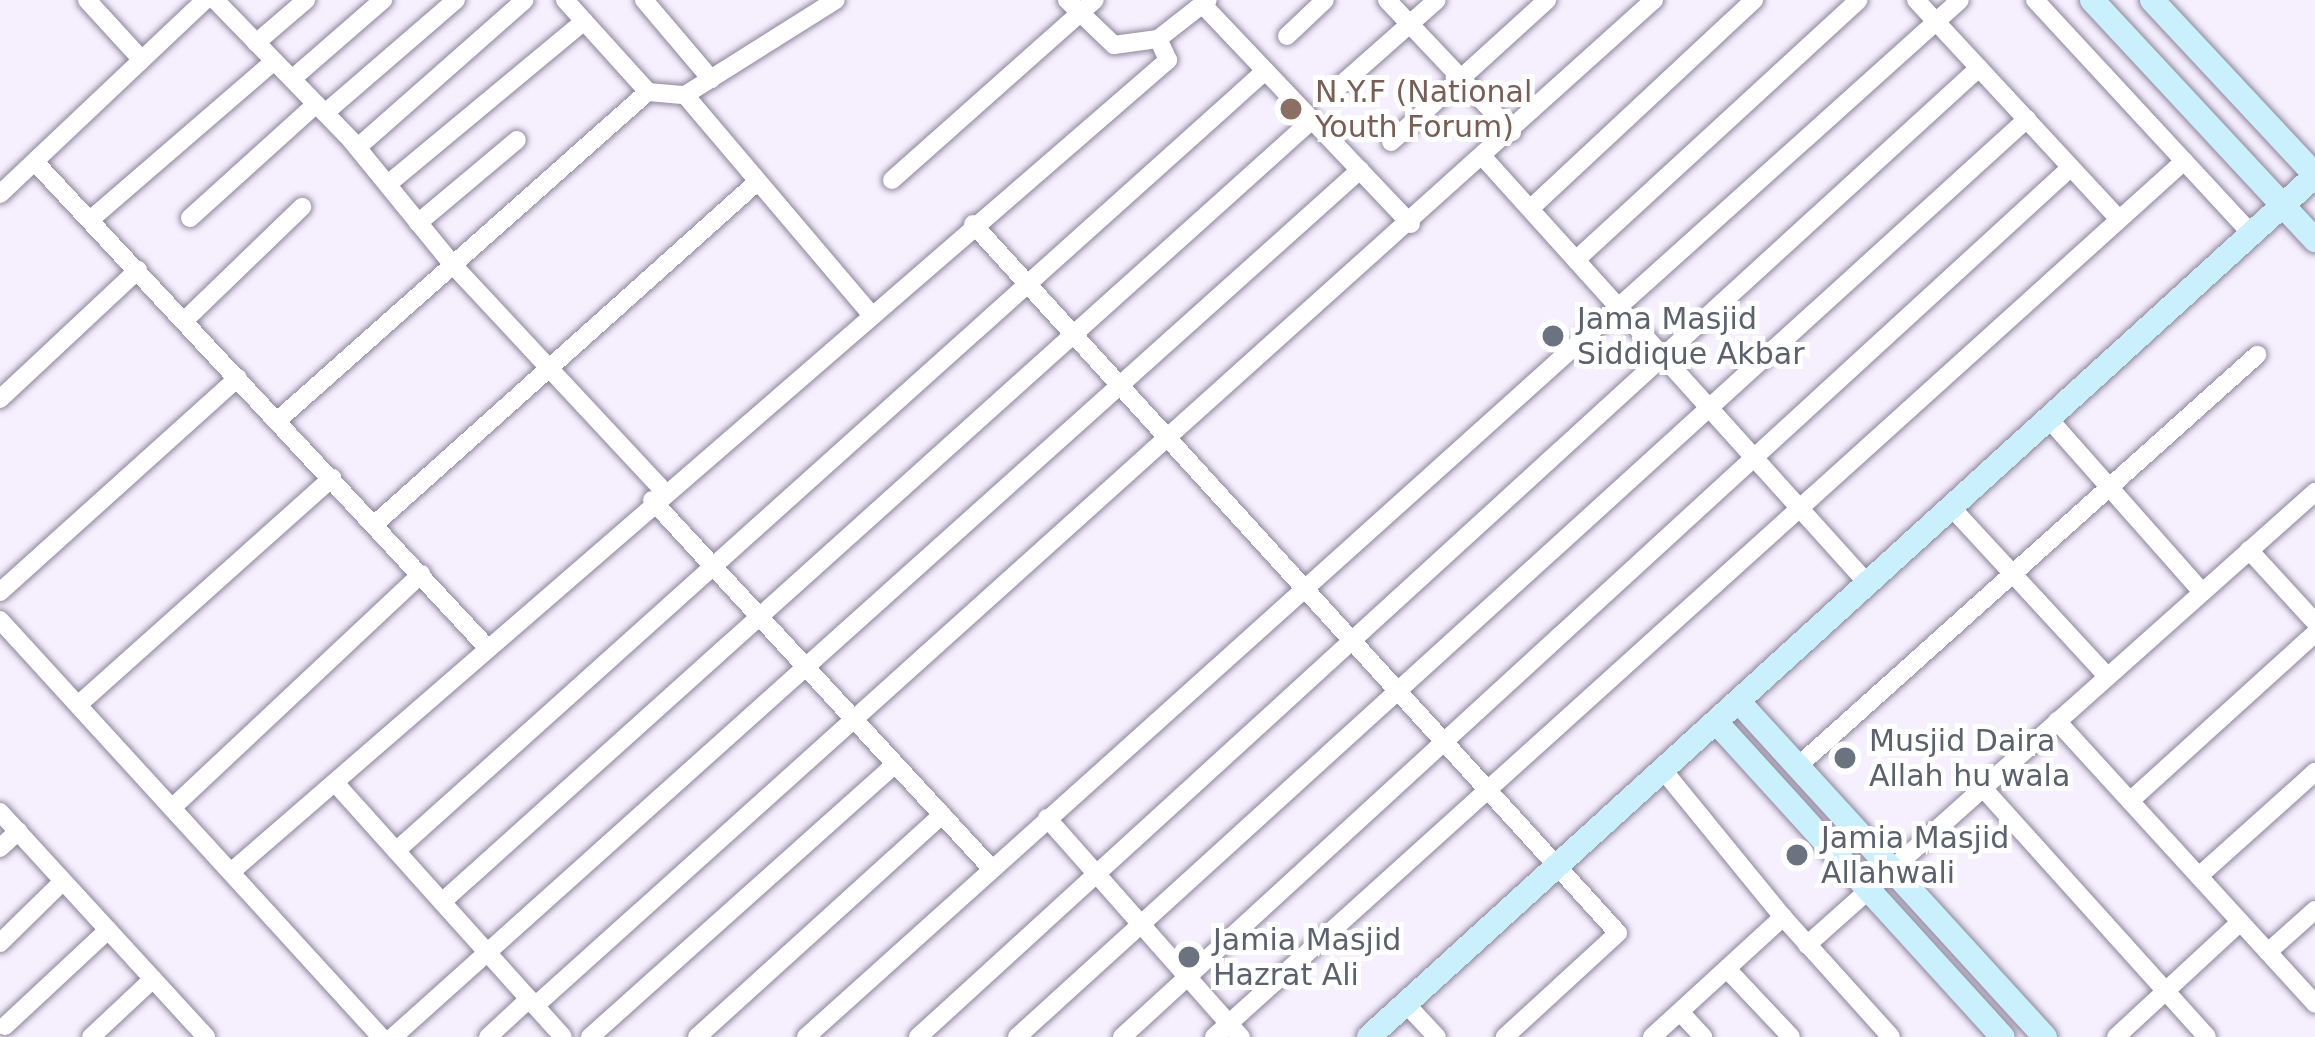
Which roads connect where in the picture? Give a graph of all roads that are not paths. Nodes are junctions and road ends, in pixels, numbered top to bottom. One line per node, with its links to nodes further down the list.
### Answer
1 (87, 0): 32 (street)
2 (205, 0): 32 (street)
3 (214, 0): 31 (street)
4 (306, 0): 31 (street)
5 (383, 0): 36 (street)
6 (456, 0): 42 (street)
7 (525, 0): 48 (street)
8 (565, 0): 26 (street)
9 (644, 0): 37 (street)
10 (836, 0): 37 (street)
11 (1095, 0): 25 (street)
12 (1325, 0): 29 (street)
13 (1387, 0): 28 (street)
14 (1437, 0): 28 (street)
15 (1547, 0): 38 (street)
16 (1654, 0): 45 (street)
17 (1754, 0): 61 (street)
18 (1859, 0): 71 (street)
19 (1916, 0): 27 (street)
20 (1960, 0): 27 (street)
21 (2035, 0): 50 (street)
22 (2092, 0): 59 (street)
23 (2152, 0): 54 (street)
24 (1205, 2): 30 (street); 35 (street)
25 (1073, 7): 30 (street); 55 (street)
26 (584, 21): 40 (street); 57 (street)
27 (1936, 21): 34 (street); 75 (street)
28 (1410, 25): 38 (street); 39 (street)
29 (1287, 35)
30 (1158, 39): 67 (street)
31 (256, 43): 33 (street)
32 (142, 60): 51 (street)
33 (274, 61): 36 (street); 65 (street)
34 (1979, 68): 43 (street); 79 (street)
35 (1265, 71): 44 (street); 74 (street)
36 (292, 79): 42 (street)
37 (711, 79): 41 (street)
38 (1462, 79): 45 (street); 47 (street)
39 (1334, 91)
40 (648, 92): 41 (street); 72 (street)
41 (685, 95): 56 (street)
42 (321, 108): 48 (street); 63 (street)
43 (2026, 119): 52 (street); 85 (street)
44 (1312, 120): 53 (street); 78 (street)
45 (1511, 132): 49 (street)
46 (517, 140): 66 (street)
47 (1391, 142)
48 (358, 148): 57 (street)
49 (1484, 158): 61 (street); 68 (street)
50 (2184, 160): 64 (street); 69 (street)
51 (34, 162): 58 (street); 65 (street)
52 (2071, 167): 64 (street); 89 (street)
53 (1360, 170): 68 (street); 83 (street)
54 (2315, 176): 59 (street)
55 (892, 179)
56 (756, 183): 76 (street); 81 (street)
57 (388, 184): 66 (street)
58 (0, 194)
59 (2283, 204): 62 (street); 69 (street); 70 (street)
60 (302, 207): 77 (street)
61 (1531, 208): 71 (street)
62 (2315, 210)
63 (190, 218)
64 (2117, 218): 94 (street)
65 (90, 220): 73 (street)
66 (418, 223): 72 (street)
67 (973, 224): 74 (street); 76 (street)
68 (1411, 224): 88 (street)
69 (2251, 233): 86 (street)
70 (2315, 240)
71 (1578, 258): 75 (street)
72 (453, 265): 81 (street); 87 (street)
73 (138, 271): 77 (street); 84 (street)
74 (1028, 284): 78 (street); 98 (street)
75 (1622, 304): 79 (street); 102 (street)
76 (870, 313): 93 (street)
77 (184, 320): 82 (street)
78 (1074, 335): 83 (street); 105 (street)
79 (1666, 353): 85 (street); 110 (street)
80 (2257, 355): 91 (street)
81 (549, 370): 93 (street); 96 (street)
82 (238, 378): 87 (street); 103 (street)
83 (1119, 385): 88 (street); 113 (street)
84 (0, 399)
85 (1710, 404): 89 (street); 115 (street)
86 (2049, 419): 91 (street); 95 (street)
87 (277, 421): 90 (street)
88 (1168, 439): 102 (street); 118 (street)
89 (1755, 454): 94 (street); 121 (street)
90 (332, 478): 96 (street); 117 (street)
91 (2109, 486): 99 (street); 104 (street)
92 (2315, 492): 97 (street)
93 (658, 495): 98 (street); 111 (street)
94 (1798, 504): 101 (street); 128 (street)
95 (1952, 508): 99 (street); 101 (street)
96 (375, 524): 100 (street)
97 (2249, 550): 104 (street); 107 (street)
98 (717, 570): 105 (street); 136 (street)
99 (2012, 573): 114 (street); 123 (street)
100 (421, 574): 111 (street); 130 (street)
101 (1868, 584): 116 (street)
102 (1300, 586): 110 (street); 133 (street)
103 (0, 592)
104 (2202, 592): 114 (street)
105 (762, 619): 113 (street); 145 (street)
106 (0, 620): 109 (street)
107 (2315, 622)
108 (2315, 633): 129 (street)
109 (16, 637): 112 (street); 117 (street)
110 (1350, 641): 115 (street); 142 (street)
111 (485, 645): 126 (street)
112 (0, 652)
113 (809, 670): 118 (street); 153 (street)
114 (2108, 676): 119 (street)
115 (1395, 689): 121 (street); 149 (street)
116 (1738, 702): 120 (street); 123 (street)
117 (78, 705): 130 (street)
118 (855, 721): 122 (street); 159 (street)
119 (2056, 721): 127 (street); 129 (street)
120 (1716, 722): 124 (street); 144 (street)
121 (1443, 742): 128 (street); 156 (street)
122 (895, 764): 132 (street); 171 (street)
123 (1797, 767): 139 (street)
124 (1663, 770): 137 (street); 147 (street)
125 (2315, 772): 141 (street)
126 (337, 785): 136 (street); 140 (street)
127 (1982, 787): 139 (street); 158 (street)
128 (1487, 789): 137 (street); 164 (street)
129 (2130, 801): 141 (street)
130 (172, 808): 140 (street)
131 (0, 812): 134 (street)
132 (942, 815): 138 (street); 172 (street)
133 (1047, 818): 138 (street); 142 (street)
134 (18, 831): 135 (street); 143 (street)
135 (0, 848)
136 (396, 851): 145 (street)
137 (1558, 866): 160 (street); 180 (street)
138 (991, 868): 173 (street)
139 (1889, 869): 144 (street); 186 (street)
140 (231, 872): 167 (street)
141 (2199, 876): 148 (street)
142 (1100, 877): 149 (street); 174 (street)
143 (63, 881): 150 (street); 151 (street)
144 (1867, 889): 152 (street); 185 (street)
145 (442, 902): 153 (street)
146 (2315, 910): 154 (street)
147 (1783, 917): 152 (street); 155 (street)
148 (2240, 922): 154 (street); 158 (street)
149 (1142, 925): 156 (street); 175 (street)
150 (108, 930): 157 (street); 163 (street)
151 (0, 943)
152 (1808, 945): 184 (street)
153 (484, 949): 159 (street); 168 (street)
154 (2268, 952): 161 (street)
155 (1727, 969): 162 (street); 183 (street)
156 (1189, 977): 164 (street); 176 (street)
157 (153, 979): 165 (street); 166 (street)
158 (2164, 990): 187 (street); 188 (street)
159 (532, 1003): 169 (street); 170 (street)
160 (1406, 1004): 178 (street); 179 (street)
161 (2315, 1004)
162 (1681, 1012): 181 (street); 182 (street)
163 (7, 1028)
164 (1235, 1030): 177 (street)
165 (196, 1034)
166 (91, 1037)
167 (381, 1037)
168 (393, 1037)
169 (488, 1037)
170 (562, 1037)
171 (590, 1037)
172 (698, 1037)
173 (806, 1037)
174 (918, 1037)
175 (1017, 1037)
176 (1122, 1037)
177 (1214, 1037)
178 (1369, 1037)
179 (1437, 1037)
180 (1505, 1037)
181 (1652, 1037)
182 (1703, 1037)
183 (1791, 1037)
184 (1891, 1037)
185 (2003, 1037)
186 (2045, 1037)
187 (2116, 1037)
188 (2207, 1037)

